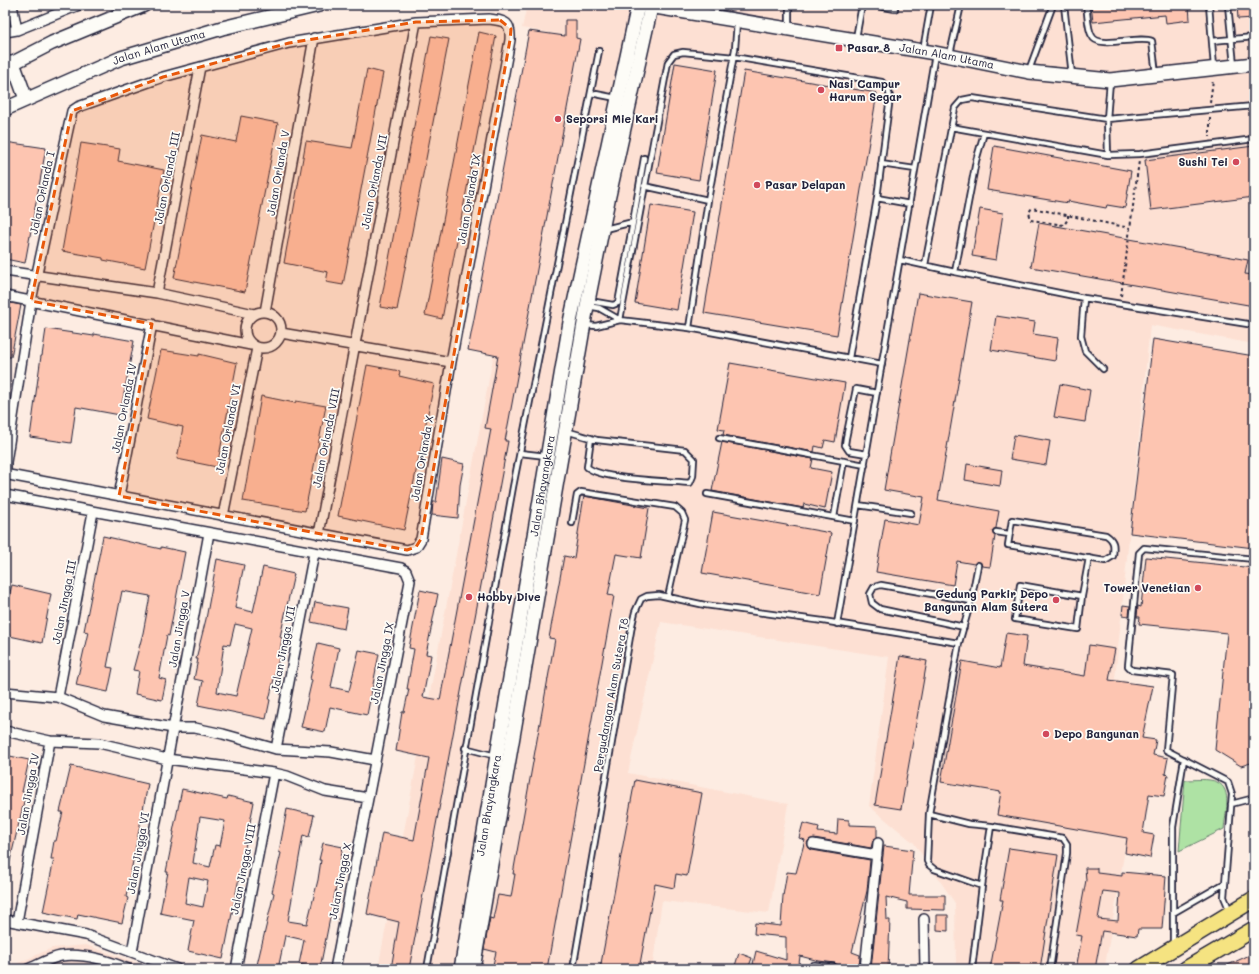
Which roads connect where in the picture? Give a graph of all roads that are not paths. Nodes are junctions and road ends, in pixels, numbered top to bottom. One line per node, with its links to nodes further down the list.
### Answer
1 (12, 5): 20 (street)
2 (79, 5): 20 (street)
3 (144, 5): 31 (main road)
4 (319, 5): 42 (main road, Jalan Alam Utama)
5 (789, 5): 19 (lane)
6 (862, 5): 25 (lane)
7 (873, 5): 16 (lane)
8 (931, 5): 28 (lane)
9 (961, 5): 29 (lane)
10 (1053, 5): 36 (lane)
11 (1064, 5): 38 (lane)
12 (1086, 5): 37 (lane)
13 (1209, 5): 26 (lane)
14 (1228, 5): 24 (lane)
15 (644, 6): 17 (main road, Jalan Alam Utama); 41 (main road, Jalan Bhayangkara); 58 (main road, Jalan Bhayangkara)
16 (895, 9)
17 (738, 20): 19 (main road, Jalan Alam Utama); 30 (lane)
18 (416, 22): 23 (street); 79 (street, Jalan Orlanda VII); 81 (street, Jalan Orlanda IX)
19 (788, 29): 25 (main road, Jalan Alam Utama)
20 (17, 30): 21 (street)
21 (5, 32)
22 (1254, 37): 24 (lane)
23 (314, 38): 34 (street); 69 (street, Jalan Orlanda V)
24 (1232, 39): 26 (lane); 33 (lane)
25 (855, 40): 28 (main road, Jalan Alam Utama)
26 (1212, 41): 35 (lane)
27 (599, 51): 40 (lane)
28 (929, 52): 29 (main road, Jalan Alam Utama); 52 (lane)
29 (950, 56): 36 (main road, Jalan Alam Utama)
30 (734, 57): 51 (lane); 53 (lane); 55 (lane)
31 (9, 63): 42 (main road)
32 (1254, 64): 33 (main road, Jalan Alam Utama)
33 (1234, 66): 35 (main road, Jalan Alam Utama)
34 (200, 67): 63 (street, Jalan Orlanda I); 64 (street, Jalan Orlanda III)
35 (1214, 69): 37 (main road, Jalan Alam Utama)
36 (1029, 72): 38 (main road, Jalan Alam Utama)
37 (1157, 75): 39 (main road, Jalan Alam Utama)
38 (1073, 76): 39 (main road, Jalan Alam Utama)
39 (1110, 80): 45 (lane)
40 (591, 93): 41 (lane); 88 (lane)
41 (618, 98): 68 (main road, Jalan Bhayangkara)
42 (26, 99): 44 (main road, Jalan Alam Utama)
43 (1254, 106): 45 (lane)
44 (5, 109)
45 (1107, 119): 46 (lane); 49 (lane)
46 (951, 127): 47 (lane); 60 (lane)
47 (984, 133): 49 (lane); 62 (lane)
48 (1254, 139): 49 (lane)
49 (1108, 155)
50 (644, 158): 57 (lane)
51 (881, 164): 52 (lane); 54 (lane)
52 (915, 170): 56 (lane)
53 (644, 186): 55 (lane); 71 (lane)
54 (876, 198): 56 (lane); 80 (lane)
55 (708, 200): 76 (lane)
56 (910, 204): 59 (lane)
57 (633, 222): 58 (lane); 68 (lane)
58 (601, 230): 68 (main road, Jalan Bhayangkara)
59 (900, 260): 60 (lane); 82 (lane)
60 (925, 265): 62 (lane)
61 (5, 271): 63 (street)
62 (955, 272): 66 (lane)
63 (36, 276): 64 (street); 67 (street, Jalan Orlanda I)
64 (157, 293): 70 (street)
65 (5, 296): 67 (street)
66 (1084, 298): 75 (lane); 83 (lane)
67 (31, 301): 73 (street); 93 (street, Jalan Orlanda I)
68 (581, 302): 71 (lane); 72 (main road, Jalan Bhayangkara); 74 (main road, Jalan Bhayangkara)
69 (265, 312): 70 (street); 77 (street)
70 (254, 314): 78 (street)
71 (620, 320): 74 (lane); 76 (lane)
72 (570, 322): 74 (lane); 90 (main road, Jalan Bhayangkara)
73 (152, 324): 78 (street); 96 (street, Jalan Orlanda IV)
74 (583, 325): 85 (main road, Jalan Bhayangkara)
75 (1254, 325)
76 (690, 328): 80 (lane)
77 (281, 333): 78 (street); 79 (street)
78 (254, 346): 100 (street, Jalan Orlanda VI)
79 (356, 346): 81 (street); 106 (street, Jalan Orlanda VIII)
80 (849, 358): 82 (lane)
81 (451, 362): 106 (street, Jalan Orlanda X)
82 (882, 364): 84 (lane)
83 (1103, 369)
84 (877, 393): 89 (lane); 89 (lane)
85 (565, 430): 86 (lane); 158 (main road, Jalan Bhayangkara)
86 (591, 438): 86 (lane)
87 (719, 438): 91 (lane)
88 (520, 453): 90 (lane); 123 (lane)
89 (867, 454): 92 (lane)
90 (547, 456): 125 (main road, Jalan Bhayangkara)
91 (844, 461): 92 (lane); 101 (lane)
92 (865, 465): 97 (lane)
93 (5, 467): 96 (street)
94 (707, 494): 101 (lane)
95 (5, 495): 98 (street)
96 (119, 496): 100 (street)
97 (858, 505): 99 (lane); 102 (lane)
98 (93, 512): 105 (street); 119 (street, Jalan Jingga III)
99 (911, 513)
100 (223, 516): 106 (street)
101 (834, 517): 102 (lane)
102 (855, 521): 115 (lane)
103 (572, 522): 113 (lane)
104 (996, 532): 107 (lane)
105 (209, 533): 108 (street); 120 (street, Jalan Jingga V)
106 (319, 534)
107 (1009, 534): 109 (lane); 109 (lane)
108 (314, 553): 124 (street, Jalan Jingga VII); 128 (street, Jalan Jingga IX)
109 (1089, 558): 112 (lane)
110 (1254, 559): 126 (lane)
111 (978, 565): 114 (lane)
112 (1082, 596): 112 (lane)
113 (668, 597): 115 (lane, Pergudangan Alam Sutera T8); 159 (lane, Pergudangan Alam Sutera T8)
114 (971, 601): 116 (lane); 116 (lane)
115 (837, 624): 117 (lane, Pergudangan Alam Sutera T8)
116 (964, 627): 117 (lane)
117 (959, 643): 133 (lane)
118 (5, 692): 119 (street)
119 (58, 697): 120 (street)
120 (173, 728): 124 (street); 127 (street, Jalan Jingga V)
121 (5, 732): 122 (street)
122 (50, 742): 127 (street); 145 (street, Jalan Jingga IV)
123 (465, 748): 125 (lane); 156 (lane)
124 (276, 749): 128 (street)
125 (498, 756): 157 (main road, Jalan Bhayangkara)
126 (1184, 758): 132 (lane); 141 (lane)
127 (168, 759): 129 (street); 148 (street, Jalan Jingga VI)
128 (375, 760): 130 (street, Jalan Jingga IX)
129 (274, 773): 130 (street); 154 (street, Jalan Jingga VIII)
130 (368, 798): 155 (street, Jalan Jingga X)
131 (1254, 798): 132 (lane)
132 (1231, 804): 138 (lane)
133 (928, 814): 134 (lane); 139 (lane)
134 (991, 826): 139 (lane); 164 (lane)
135 (878, 843): 137 (street)
136 (813, 844): 137 (street)
137 (877, 855): 161 (street)
138 (1225, 884): 141 (lane); 142 (lane)
139 (982, 886): 163 (lane)
140 (1254, 899): 142 (main road)
141 (1173, 913): 147 (lane)
142 (1231, 913): 147 (main road)
143 (924, 919): 162 (street)
144 (5, 920): 145 (street)
145 (18, 922): 148 (street)
146 (1254, 929): 166 (main road)
147 (1172, 948): 165 (main road)
148 (132, 952): 153 (street)
149 (107, 965): 151 (street); 152 (street)
150 (814, 967): 160 (street)
151 (28, 969)
152 (128, 969)
153 (176, 969)
154 (236, 969)
155 (335, 969)
156 (427, 969)
157 (460, 969)
158 (473, 969)
159 (573, 969)
160 (834, 969)
161 (865, 969)
162 (925, 969)
163 (972, 969)
164 (1050, 969)
165 (1139, 969)
166 (1186, 969)

